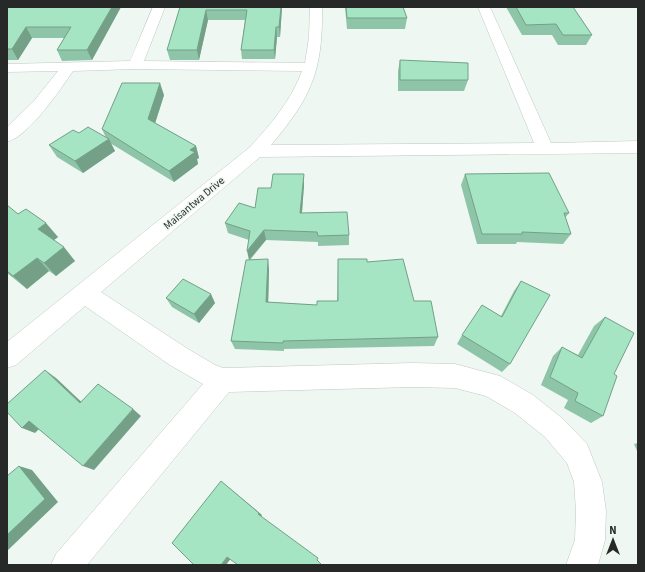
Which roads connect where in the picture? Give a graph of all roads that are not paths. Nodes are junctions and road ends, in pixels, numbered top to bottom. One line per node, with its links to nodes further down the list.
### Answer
1 (159, 7): 4 (street)
2 (316, 7): 5 (street, Maisantwa Drive)
3 (484, 7): 10 (street)
4 (135, 65): 5 (street); 6 (street)
5 (311, 66): 11 (street, Maisantwa Drive)
6 (68, 67): 7 (street); 8 (street)
7 (7, 68)
8 (7, 136)
9 (638, 147): 10 (street)
10 (545, 149): 11 (street)
11 (256, 151): 12 (street, Maisantwa Drive)
12 (85, 294): 13 (street, Maisantwa Drive); 14 (street)
13 (7, 357)
14 (223, 380): 15 (street); 16 (street)
15 (67, 565)
16 (582, 565)

